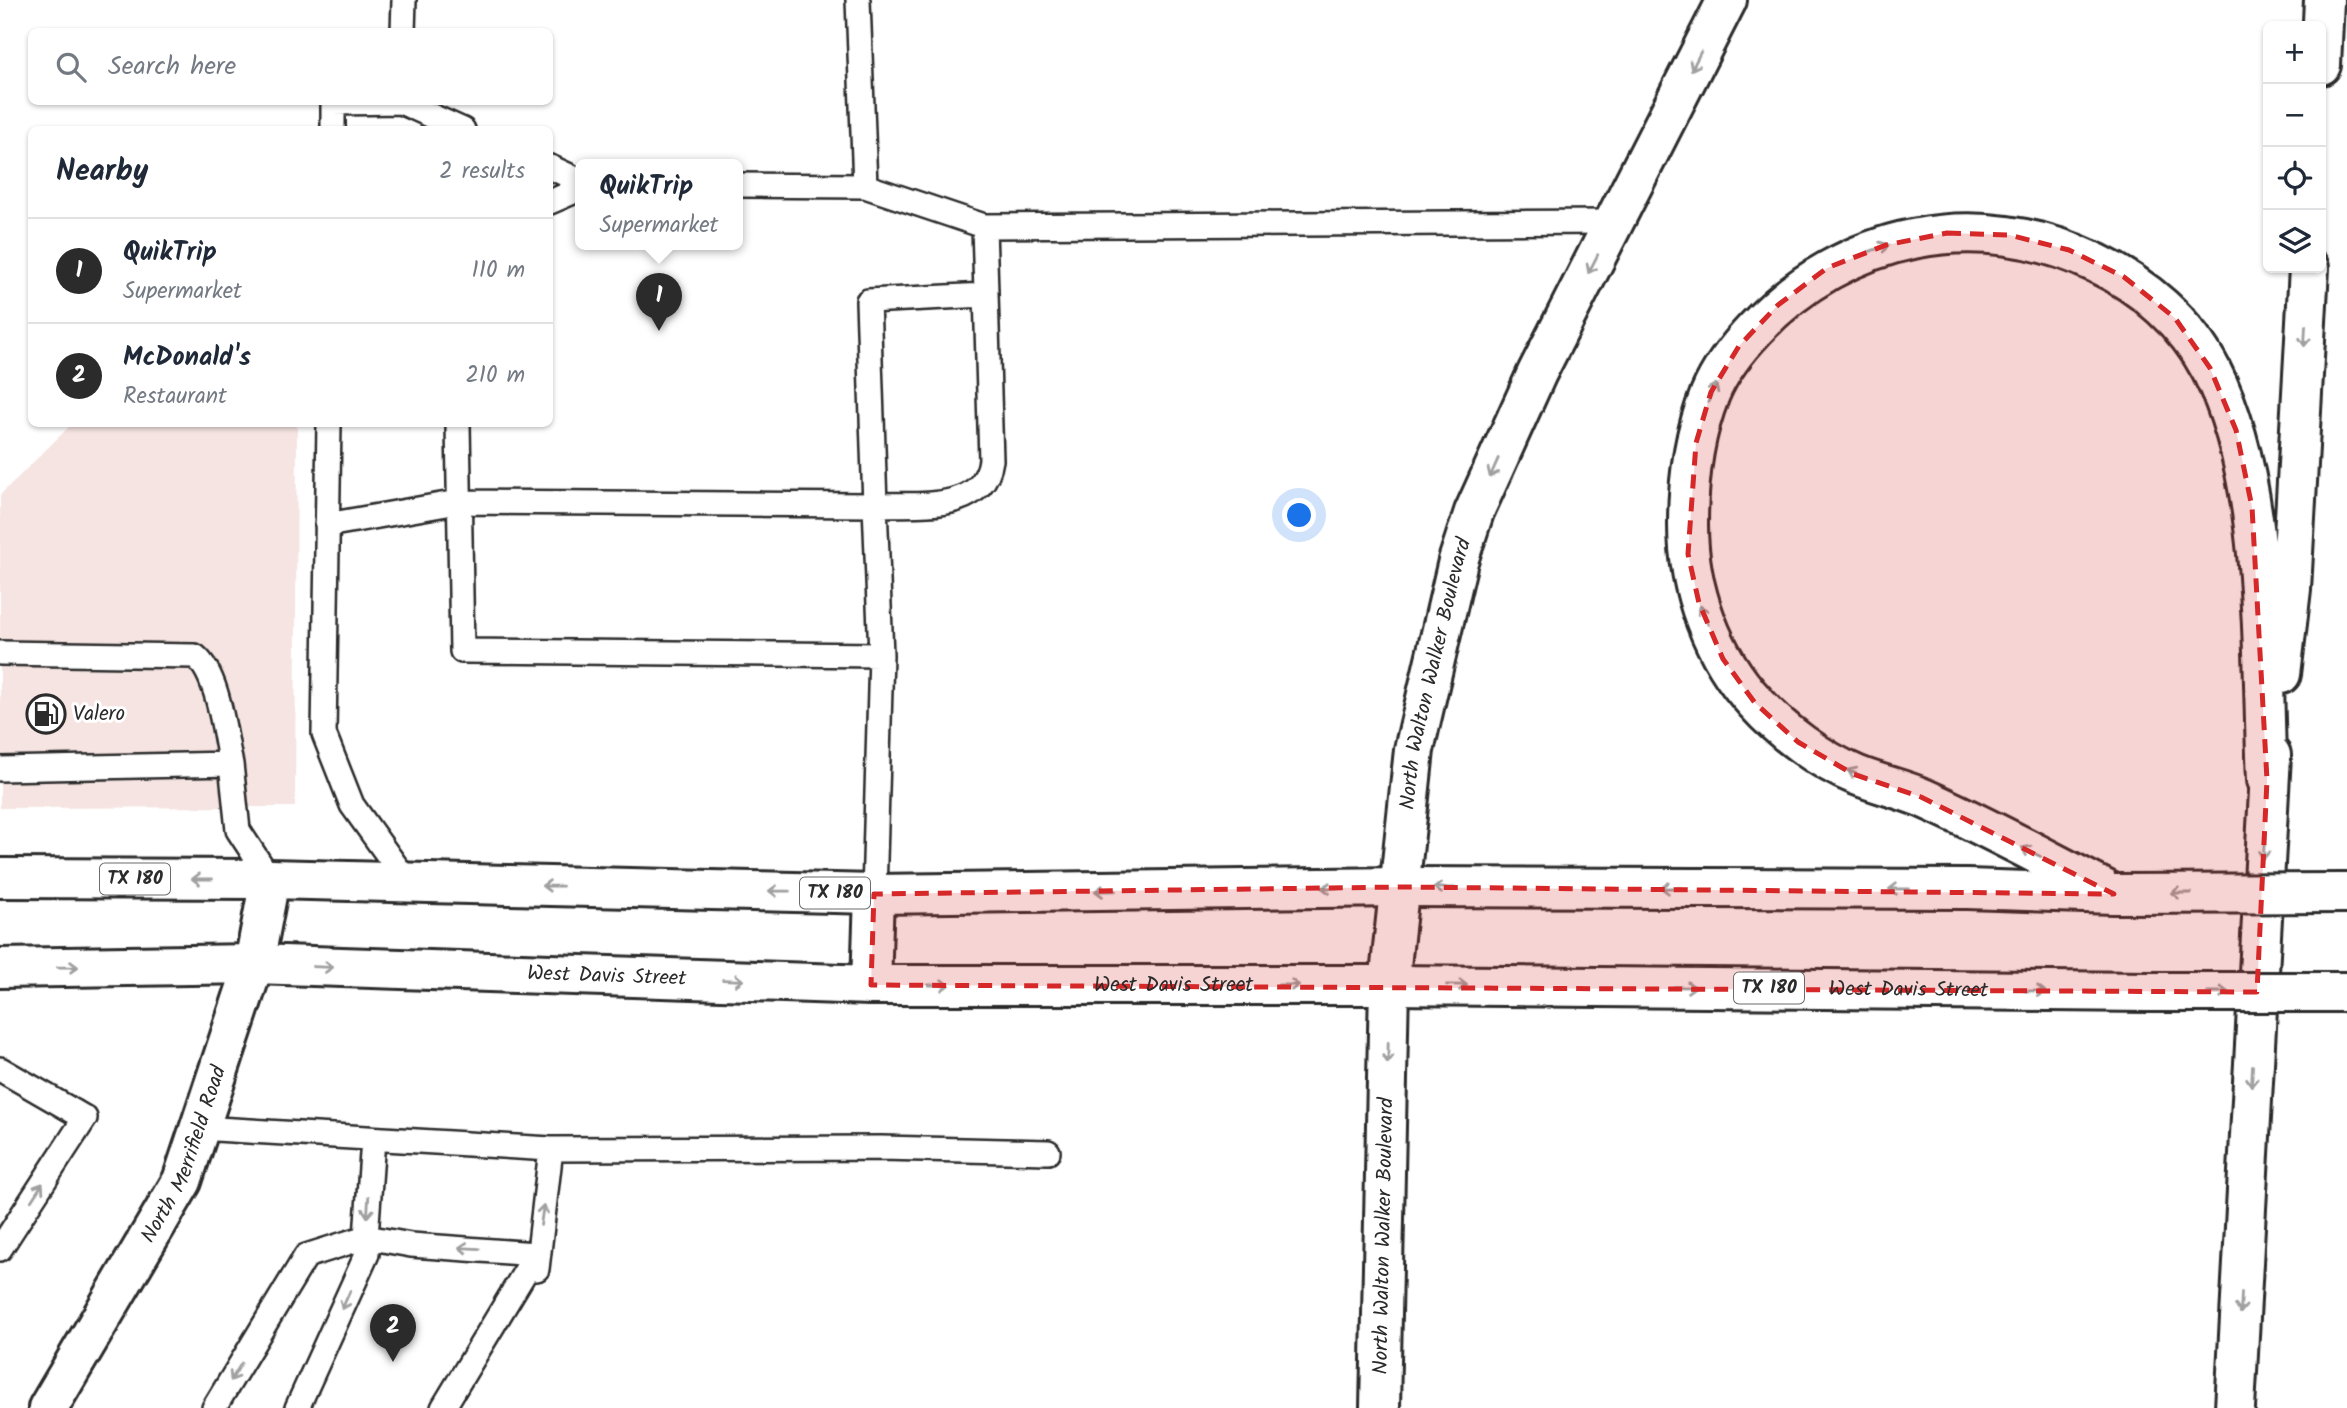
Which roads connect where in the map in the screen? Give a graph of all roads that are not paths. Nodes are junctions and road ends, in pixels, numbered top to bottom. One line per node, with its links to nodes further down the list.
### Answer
1 (404, 0): 6 (lane)
2 (858, 0): 14 (lane)
3 (1727, 0): 17 (main road, North Walton Walker Boulevard, one-way to 17)
4 (2325, 0): 5 (main road)
5 (2324, 21)
6 (404, 28)
7 (334, 105): 9 (lane)
8 (409, 105): 10 (lane)
9 (333, 126)
10 (454, 126)
11 (553, 168): 12 (lane)
12 (575, 179)
13 (743, 185): 14 (lane)
14 (865, 186): 18 (lane)
15 (575, 191): 16 (lane)
16 (553, 201)
17 (1614, 222): 18 (lane); 34 (main road, North Walton Walker Boulevard, one-way to 34)
18 (984, 226): 20 (lane)
19 (2309, 273): 30 (main road, one-way to 30)
20 (985, 295): 24 (lane); 24 (lane)
21 (329, 427): 25 (lane)
22 (458, 427): 23 (lane)
23 (458, 502): 24 (lane); 25 (lane); 27 (lane)
24 (875, 505): 27 (lane)
25 (327, 525): 33 (lane)
26 (0, 653): 28 (lane)
27 (881, 655): 36 (lane)
28 (230, 764): 29 (lane); 32 (lane)
29 (0, 769)
30 (2267, 780): 37 (main road, one-way to 30); 57 (main road, one-way to 57)
31 (0, 878): 32 (main road, TX 180, one-way to 31)
32 (270, 879): 33 (main road, TX 180); 38 (main road, North Merrifield Road)
33 (408, 883): 36 (main road, TX 180, one-way to 33)
34 (1401, 887): 36 (main road, TX 180, one-way to 36); 37 (main road, TX 180, one-way to 34); 41 (main road, North Walton Walker Boulevard)
35 (2347, 893): 37 (main road, TX 180, one-way to 37, bridge)
36 (874, 894): 40 (main road)
37 (2114, 894)
38 (254, 964): 39 (main road, West Davis Street / TX 180, one-way to 38); 40 (main road, West Davis Street / TX 180, one-way to 40); 44 (main road, North Merrifield Road)
39 (0, 968)
40 (871, 985): 41 (main road, West Davis Street / TX 180, one-way to 41)
41 (1389, 985): 42 (main road, West Davis Street / TX 180, one-way to 42, bridge); 56 (main road, North Walton Walker Boulevard, one-way to 56)
42 (2347, 992)
43 (0, 1069): 49 (lane, one-way to 43)
44 (200, 1128): 45 (lane); 51 (main road, North Merrifield Road)
45 (373, 1139): 46 (lane); 48 (lane, one-way to 48)
46 (551, 1149): 47 (lane); 50 (lane, one-way to 46)
47 (1048, 1153)
48 (366, 1237): 50 (lane, one-way to 48); 52 (lane, one-way to 52); 53 (lane, one-way to 53)
49 (0, 1249)
50 (537, 1254): 54 (lane); 55 (lane)
51 (48, 1408)
52 (214, 1408)
53 (297, 1408)
54 (443, 1408)
55 (460, 1408)
56 (1380, 1408)
57 (2235, 1408)

